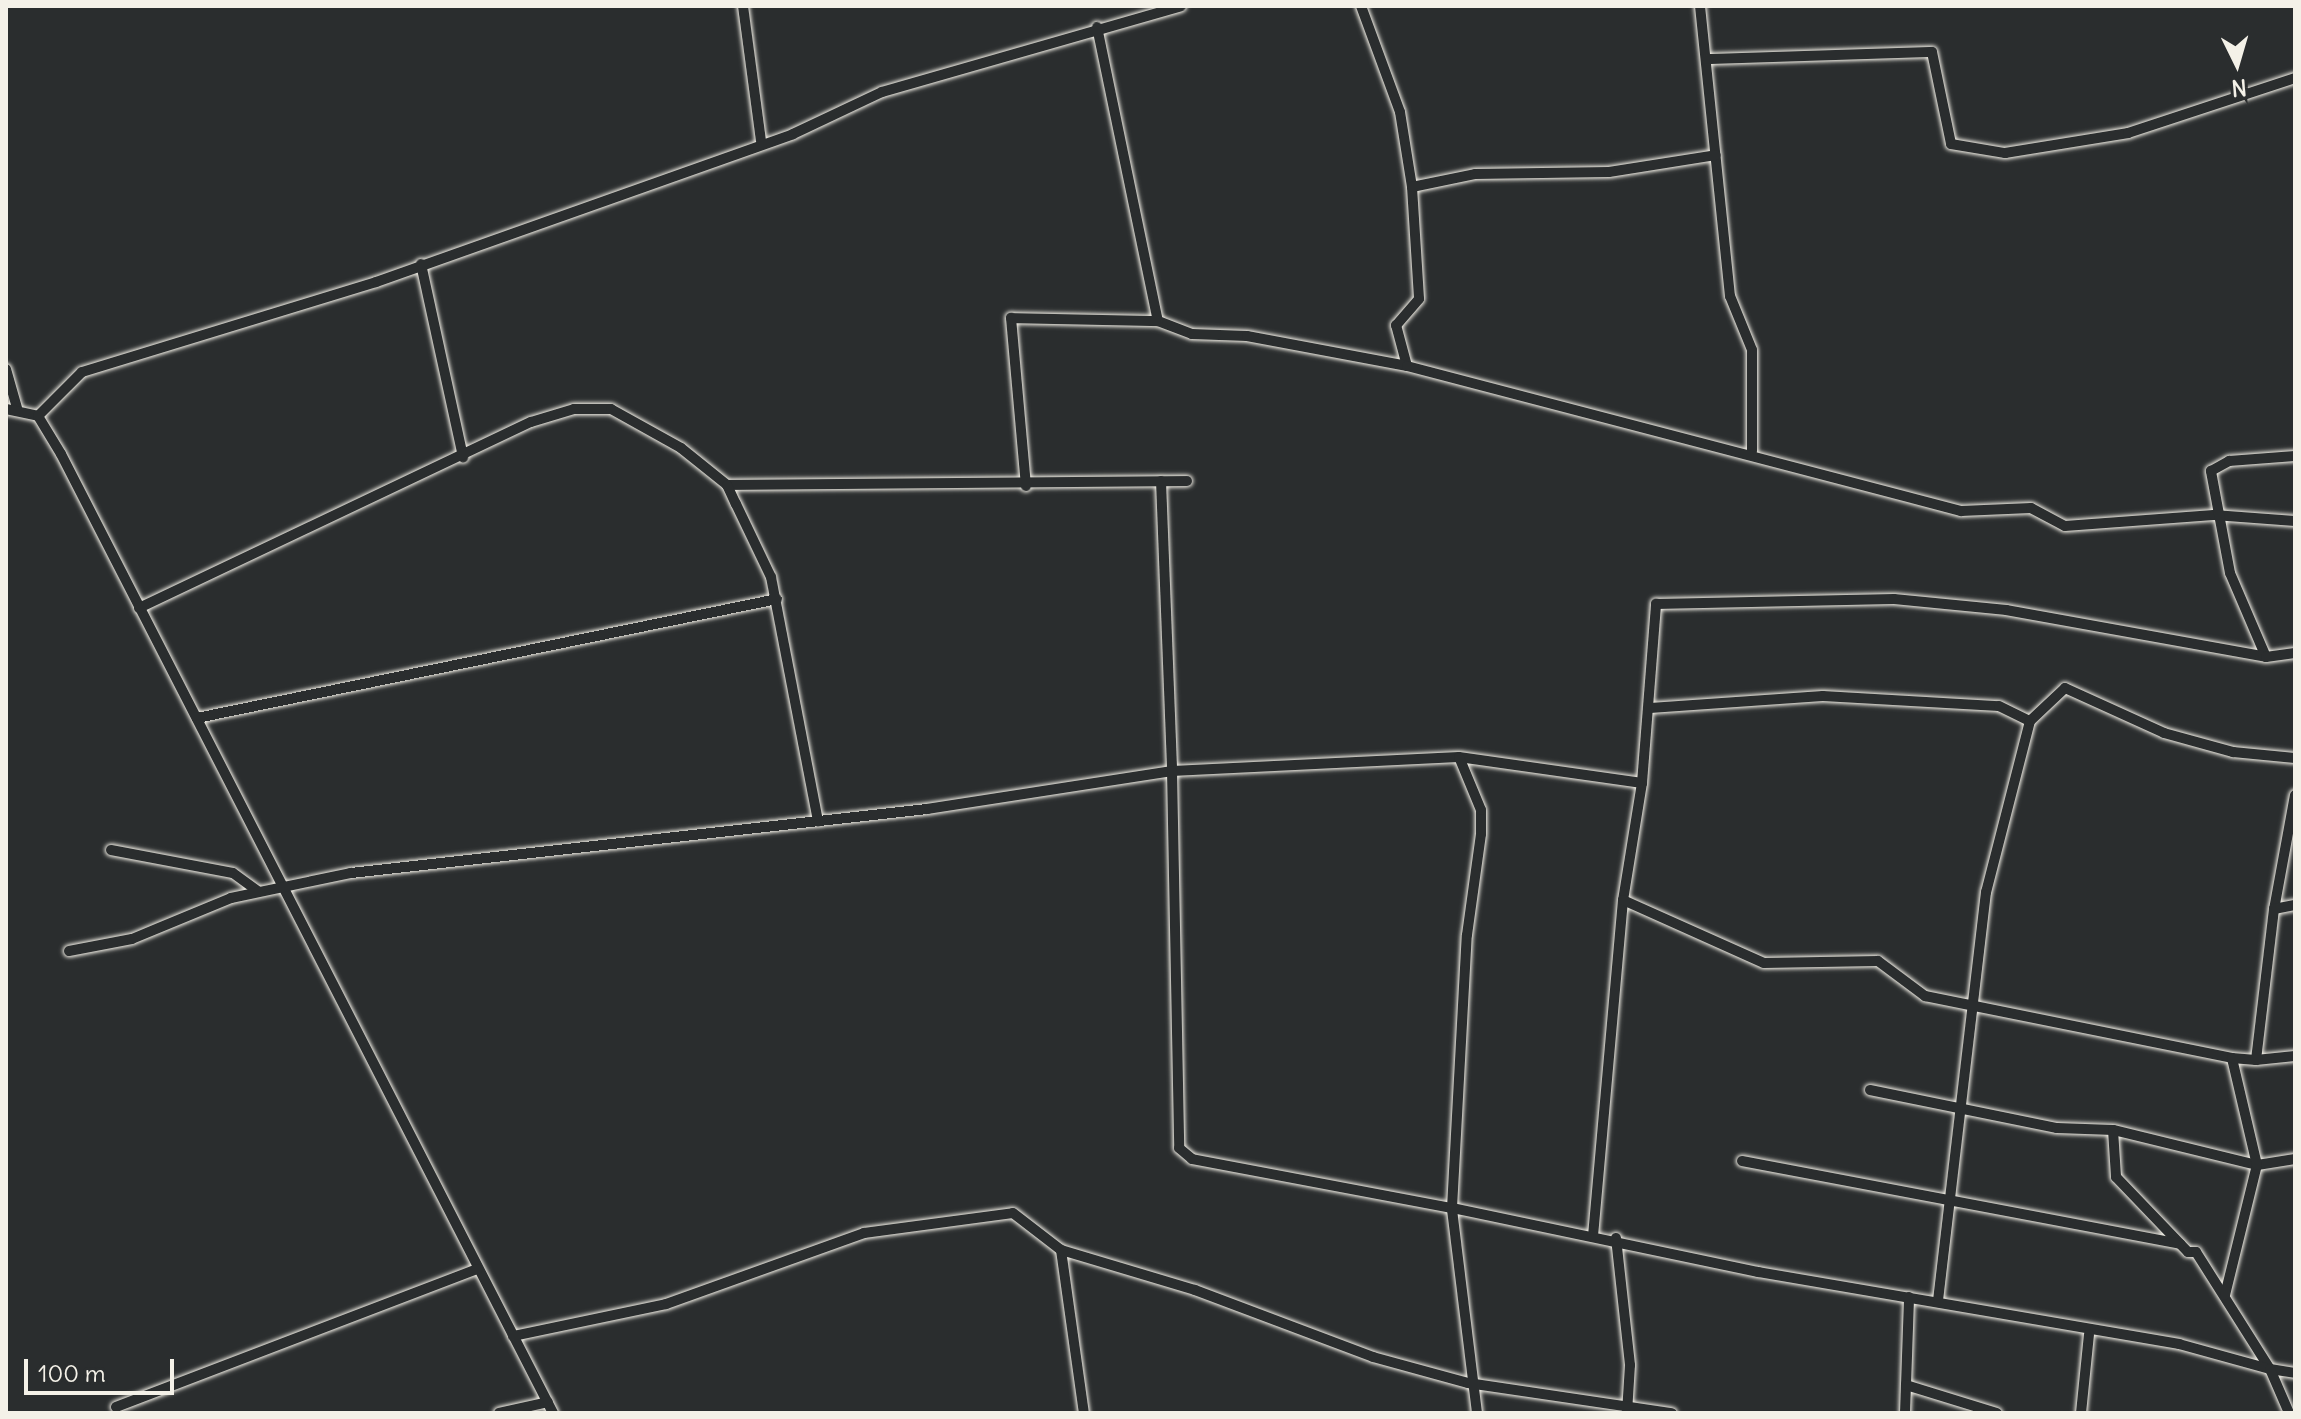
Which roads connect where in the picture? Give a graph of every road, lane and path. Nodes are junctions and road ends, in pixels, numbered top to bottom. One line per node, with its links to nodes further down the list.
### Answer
1 (743, 6): 8 (street)
2 (1181, 6): 5 (street)
3 (1361, 6): 10 (street)
4 (1700, 6): 6 (street)
5 (1097, 27): 8 (street); 12 (street)
6 (1708, 59): 7 (street); 9 (street)
7 (2295, 78)
8 (761, 141): 11 (street)
9 (1716, 155): 10 (street); 17 (street)
10 (1412, 187): 13 (street)
11 (421, 264): 16 (street); 19 (street)
12 (1158, 321): 13 (street); 23 (street)
13 (1407, 366): 17 (street)
14 (6, 369): 15 (street)
15 (12, 408): 16 (street)
16 (38, 416): 27 (street)
17 (1752, 451): 24 (street)
18 (2295, 456): 24 (street)
19 (463, 457): 22 (street); 27 (street)
20 (1161, 481): 21 (street); 23 (street); 35 (street)
21 (1187, 481)
22 (727, 485): 23 (street); 26 (street)
23 (1026, 486)
24 (2214, 515): 25 (street); 29 (street)
25 (2295, 521)
26 (777, 599): 31 (street); 38 (street)
27 (139, 608): 31 (street)
28 (2295, 653): 29 (street)
29 (2266, 657): 30 (street)
30 (1650, 708): 32 (street); 36 (street)
31 (197, 718): 40 (street)
32 (2030, 721): 34 (street); 46 (street)
33 (1459, 757): 35 (street); 36 (street); 57 (street)
34 (2295, 758)
35 (1172, 771): 38 (street); 57 (street)
36 (1642, 783): 42 (street)
37 (2295, 795): 44 (street)
38 (818, 822): 40 (street)
39 (111, 850): 41 (street)
40 (280, 886): 41 (street); 62 (street)
41 (258, 891): 45 (street)
42 (1623, 900): 46 (street); 58 (street)
43 (2295, 905): 44 (street)
44 (2274, 909): 49 (street)
45 (69, 951)
46 (1974, 1006): 48 (street); 51 (street)
47 (2295, 1056): 49 (street)
48 (2232, 1058): 49 (street); 55 (street)
49 (2256, 1060)
50 (1870, 1090): 51 (street)
51 (1959, 1107): 52 (street); 56 (street)
52 (2113, 1130): 55 (street); 60 (street)
53 (2295, 1159): 55 (street)
54 (1742, 1161): 56 (street)
55 (2257, 1165): 63 (street)
56 (1953, 1207): 60 (street); 65 (street)
57 (1452, 1208): 58 (street); 70 (street)
58 (1593, 1233): 59 (street)
59 (1616, 1238): 64 (street); 74 (street)
60 (2180, 1244): 63 (street)
61 (1061, 1250): 67 (street); 70 (street); 77 (street)
62 (478, 1269): 67 (street); 73 (street)
63 (2225, 1295): 68 (street)
64 (1909, 1297): 65 (street); 71 (street)
65 (1938, 1302): 66 (street)
66 (2089, 1334): 68 (street); 82 (street)
67 (513, 1336): 72 (street)
68 (2270, 1369): 69 (street); 83 (street)
69 (2295, 1373)
70 (1468, 1383): 74 (street); 78 (street)
71 (1906, 1385): 80 (street); 81 (street)
72 (548, 1402): 75 (street); 76 (street)
73 (116, 1407)
74 (1627, 1411): 79 (street)
75 (499, 1413)
76 (553, 1413)
77 (1084, 1413)
78 (1477, 1413)
79 (1672, 1413)
80 (1905, 1413)
81 (1997, 1413)
82 (2081, 1413)
83 (2289, 1413)

